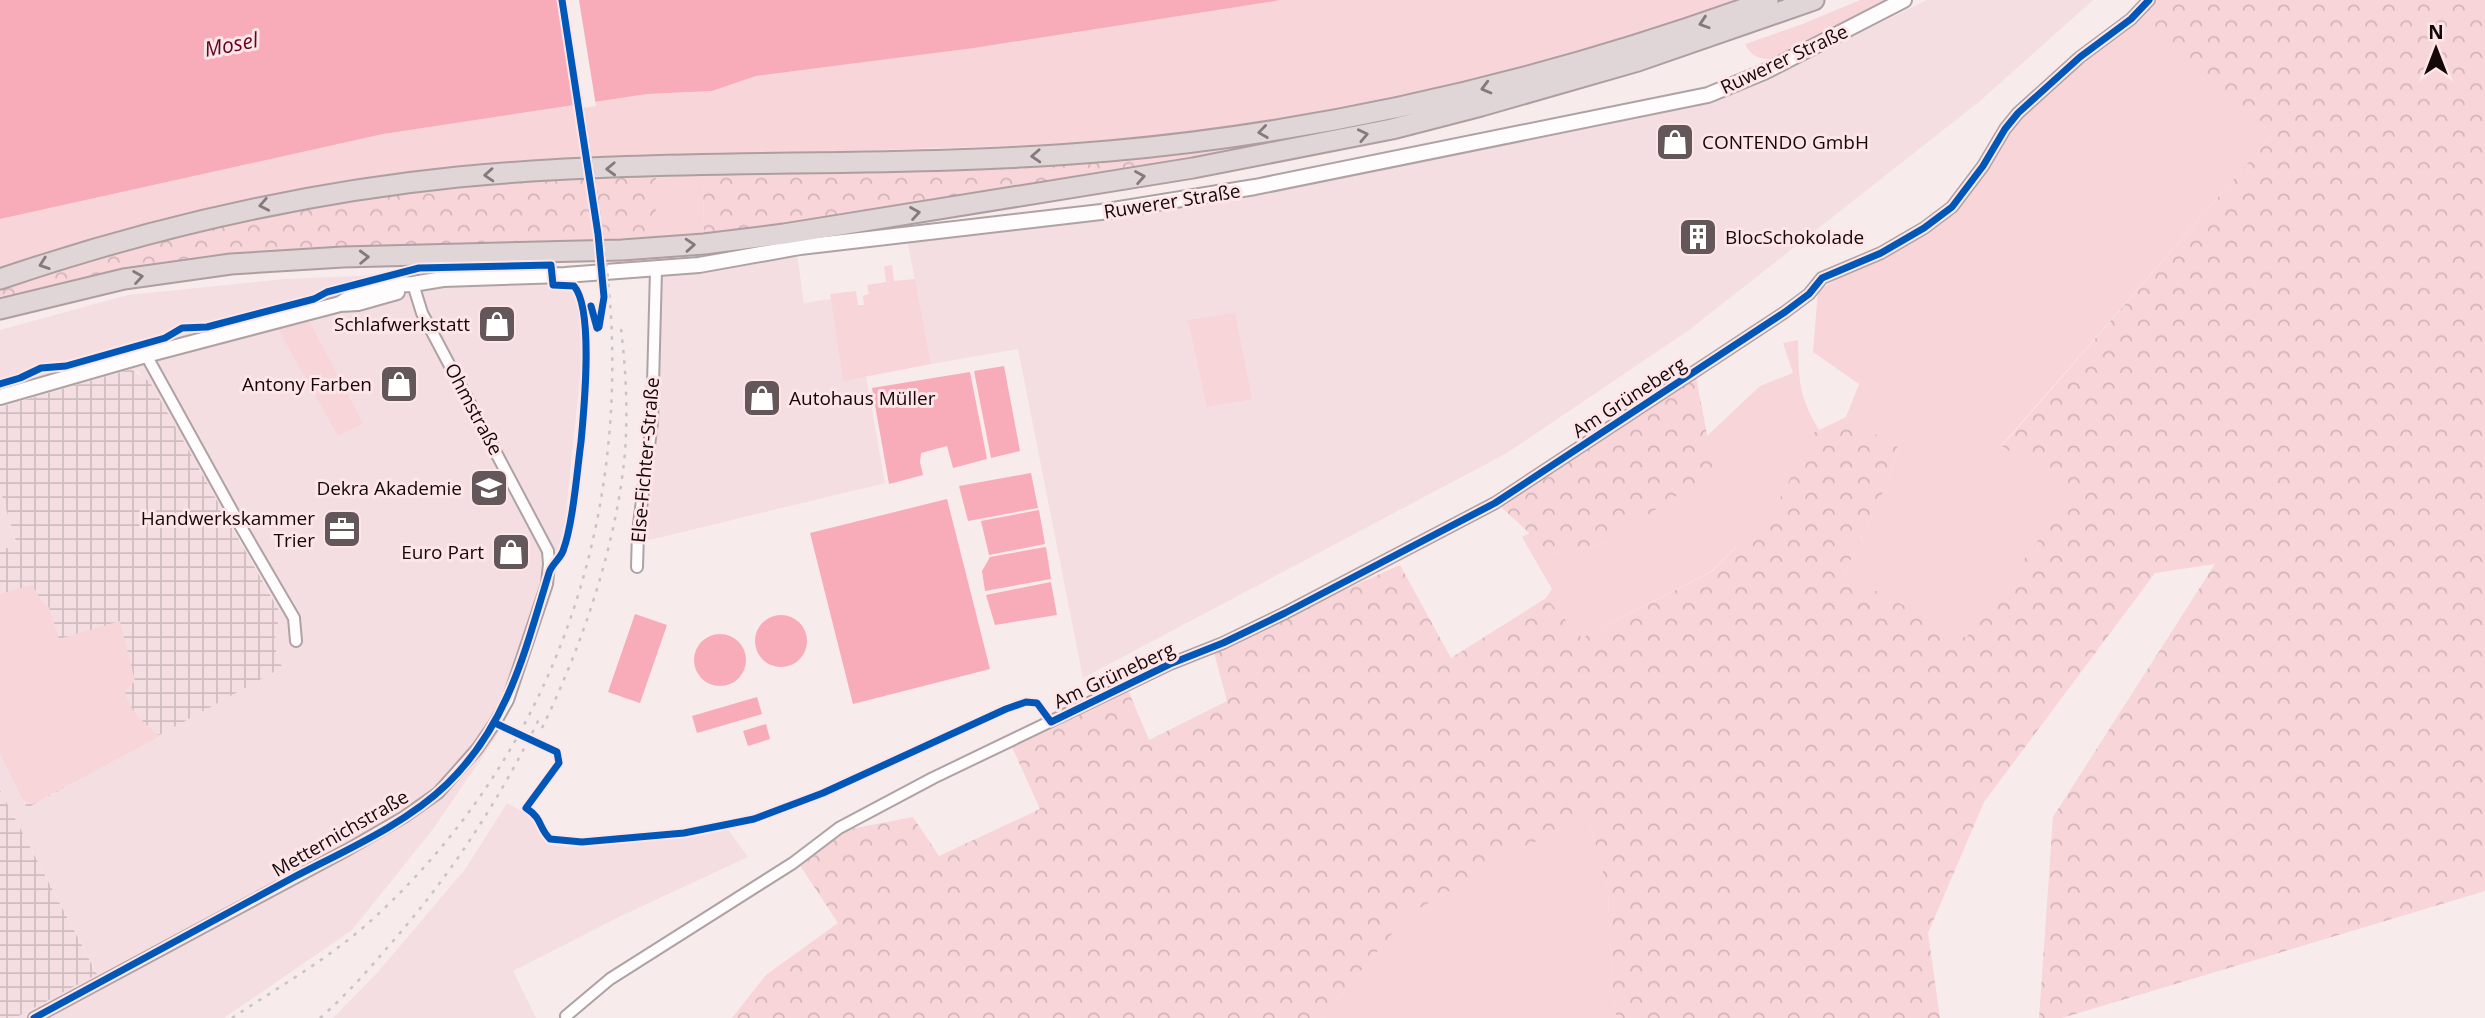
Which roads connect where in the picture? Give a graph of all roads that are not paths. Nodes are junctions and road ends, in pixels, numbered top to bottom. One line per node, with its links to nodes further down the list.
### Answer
1 (1768, 0): 6 (highway, one-way to 6)
2 (1814, 0): 8 (highway, one-way to 2)
3 (1904, 0): 5 (main road, Ruwerer Straße)
4 (2149, 0): 15 (street, Am Grüneberg)
5 (656, 270): 7 (main road, Ruwerer Straße); 11 (street, Else-Fichter-Straße)
6 (0, 279)
7 (414, 284): 9 (main road, Ruwerer Straße); 12 (street, Ohmstraße)
8 (0, 309)
9 (146, 355): 10 (main road, Ruwerer Straße); 13 (street)
10 (0, 397)
11 (637, 567)
12 (549, 570): 14 (street, Metternichstraße)
13 (296, 641)
14 (34, 1018)
15 (567, 1018)

